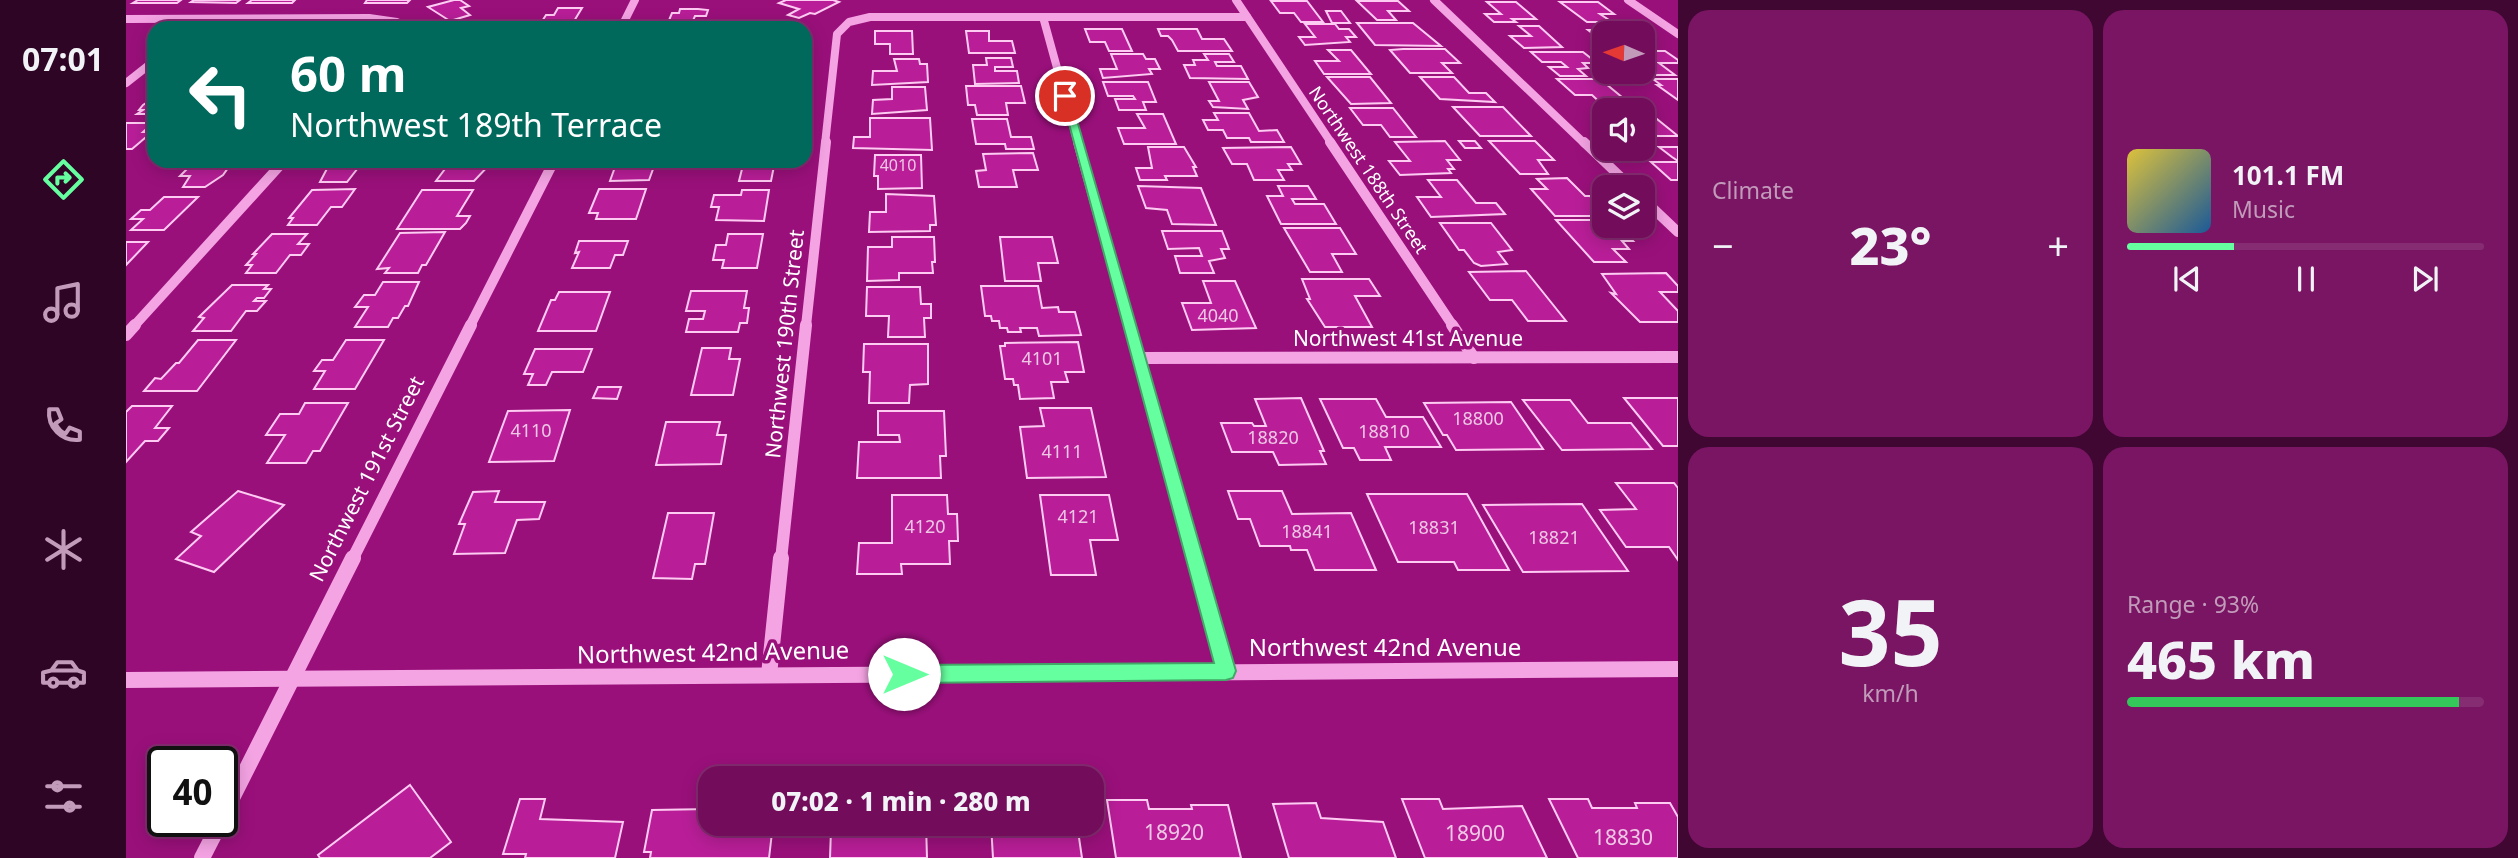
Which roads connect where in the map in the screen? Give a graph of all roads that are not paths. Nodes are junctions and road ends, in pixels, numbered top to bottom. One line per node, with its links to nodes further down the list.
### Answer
1 (635, 0): 11 (street)
2 (1236, 0): 6 (street, Northwest 188th Street)
3 (1434, 0): 17 (street)
4 (1629, 0): 12 (street)
5 (1043, 17): 6 (street); 22 (street); 26 (street, Northwest 190th Street)
6 (1247, 17): 23 (street, Northwest 188th Street)
7 (126, 19): 8 (street)
8 (208, 19): 9 (street); 10 (street)
9 (206, 21)
10 (381, 21)
11 (624, 21)
12 (1678, 34)
13 (147, 66): 14 (street)
14 (126, 83)
15 (278, 168): 20 (street)
16 (550, 168): 28 (street, Northwest 191st Street)
17 (1618, 175)
18 (1655, 210): 19 (street)
19 (1678, 232)
20 (126, 335)
21 (1678, 357): 23 (street, Northwest 41st Avenue)
22 (1139, 358): 23 (street, Northwest 41st Avenue); 25 (street)
23 (1474, 358)
24 (1678, 669): 25 (street, Northwest 42nd Avenue)
25 (1226, 671): 26 (street, Northwest 42nd Avenue)
26 (769, 675): 28 (street, Northwest 42nd Avenue)
27 (126, 680): 28 (street, Northwest 42nd Avenue)
28 (292, 680): 29 (street, Northwest 191st Street)
29 (238, 786)
30 (212, 837): 31 (street, Northwest 191st Street)
31 (202, 858)

